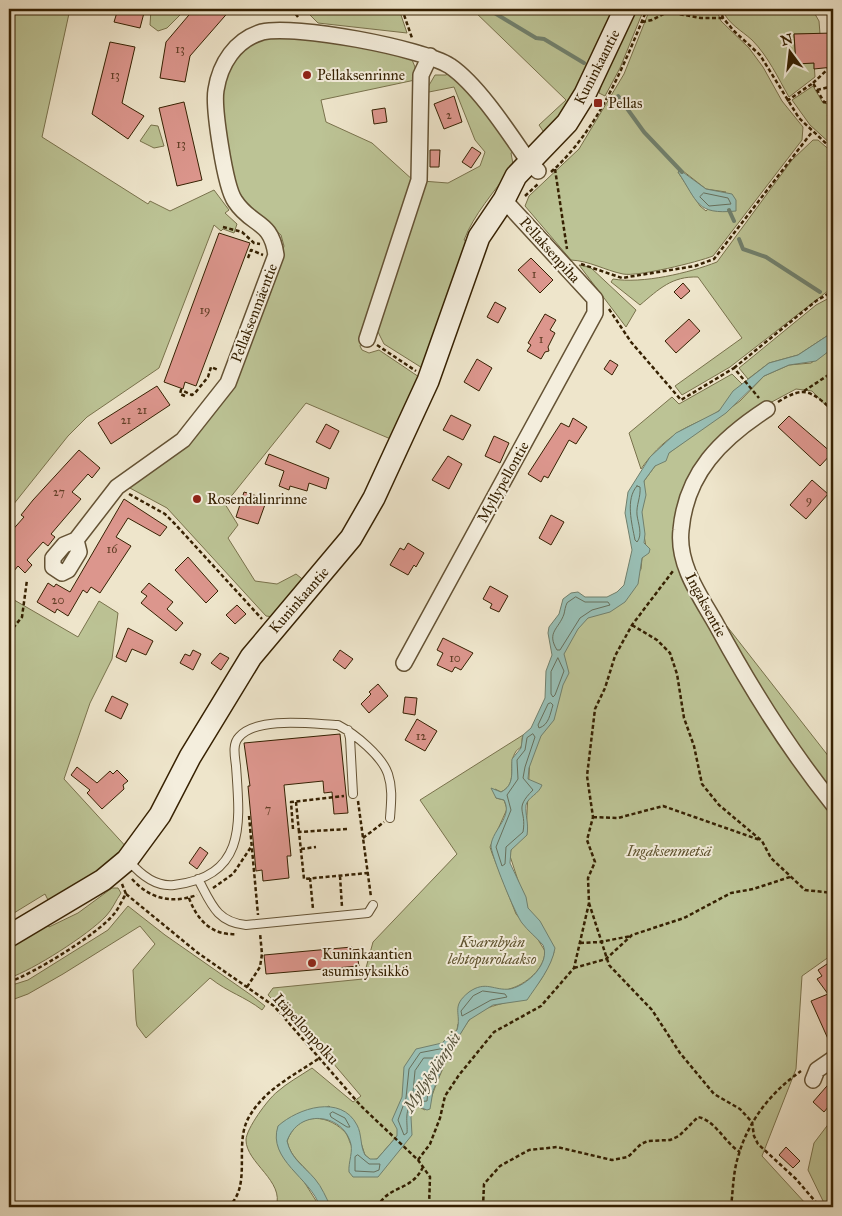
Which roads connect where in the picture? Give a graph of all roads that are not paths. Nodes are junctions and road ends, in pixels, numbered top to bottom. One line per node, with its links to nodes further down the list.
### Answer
1 (625, 9): 3 (main road, Kuninkaantie)
2 (430, 56): 3 (street, Pellaksenmäentie); 6 (street); 8 (street, Pellaksenmäentie)
3 (541, 167): 4 (main road, Kuninkaantie)
4 (504, 200): 5 (street, Pellaksenpiha); 14 (main road, Kuninkaantie)
5 (600, 301): 9 (street, Myllypellontie)
6 (367, 339)
7 (763, 403): 12 (street, Ingaksentie)
8 (76, 540)
9 (404, 663)
10 (348, 730): 11 (lane); 13 (lane); 15 (lane)
11 (353, 794)
12 (833, 804)
13 (390, 818)
14 (127, 860): 15 (lane); 17 (main road, Kuninkaantie)
15 (198, 879): 16 (lane)
16 (373, 905)
17 (9, 936)
18 (833, 1059): 19 (street)
19 (809, 1075)

